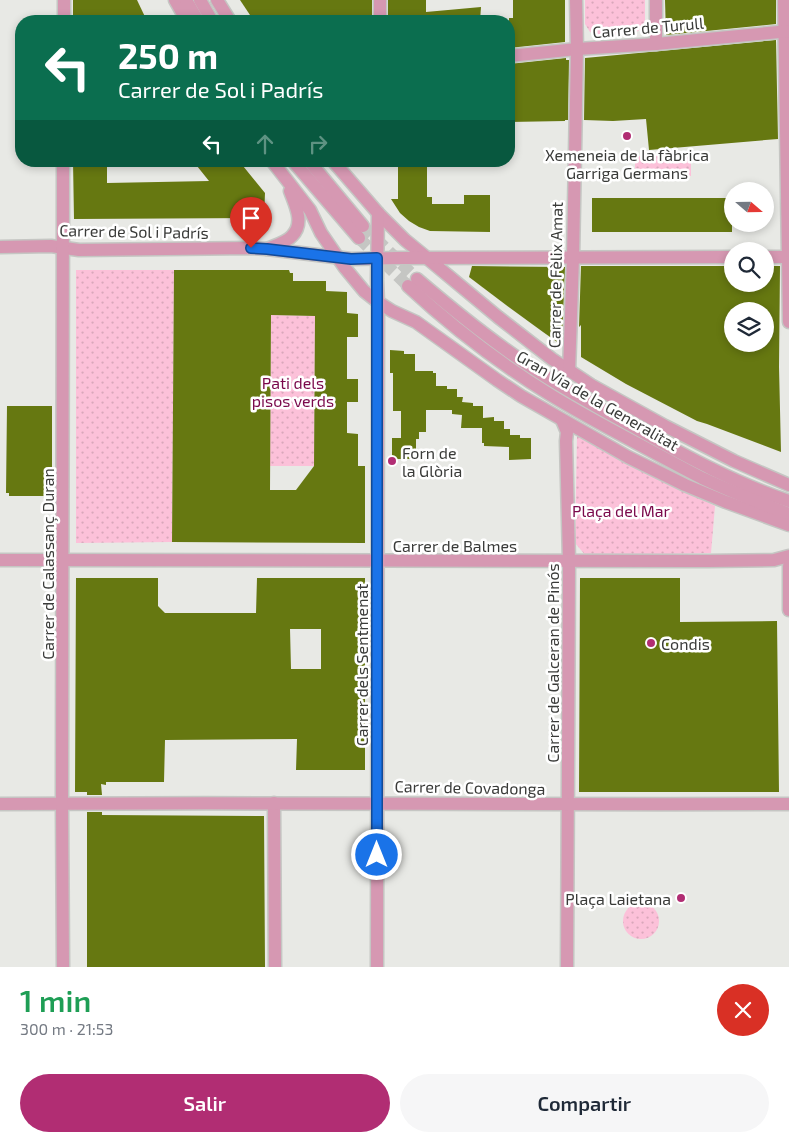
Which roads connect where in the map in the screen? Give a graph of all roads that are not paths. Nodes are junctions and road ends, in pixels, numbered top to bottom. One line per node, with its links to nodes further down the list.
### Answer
1 (64, 0): 10 (street)
2 (176, 0): 11 (street)
3 (186, 0): 12 (street)
4 (200, 0): 13 (street)
5 (217, 0): 14 (street)
6 (380, 0): 15 (street)
7 (576, 0): 18 (street, Carrer de Fèlix Amat)
8 (656, 0): 17 (street)
9 (784, 0): 16 (street)
10 (64, 15)
11 (184, 15)
12 (195, 15)
13 (209, 15)
14 (226, 15)
15 (380, 15)
16 (786, 32): 17 (street, Carrer de Turull); 32 (street)
17 (656, 44): 18 (street, Carrer de Turull)
18 (577, 49): 19 (street, Carrer de Turull); 36 (street, Carrer de Fèlix Amat)
19 (515, 55)
20 (63, 167): 28 (street, Carrer de Calassanç Duran)
21 (276, 167): 25 (street)
22 (299, 167): 23 (street)
23 (313, 167)
24 (338, 167): 26 (street)
25 (282, 175): 29 (street, Carrer de Sol i Padrís); 33 (street)
26 (378, 213): 34 (street, Carrer dels Sentmenat); 35 (street)
27 (0, 247): 28 (street, Carrer de Sol i Padrís)
28 (64, 248): 29 (street, Carrer de Sol i Padrís); 47 (street, Carrer de Calassanç Duran)
29 (267, 249): 33 (street, Carrer de Sol i Padrís)
30 (724, 257): 36 (street, Carrer de Sol i Padrís)
31 (774, 257): 32 (street)
32 (789, 257): 38 (street)
33 (338, 258): 34 (street, Carrer de Sol i Padrís); 37 (street)
34 (372, 258): 35 (street, Carrer de Sol i Padrís); 37 (street, Carrer dels Sentmenat)
35 (427, 258): 36 (street, Carrer de Sol i Padrís); 39 (street)
36 (573, 258): 39 (street, Carrer de Fèlix Amat)
37 (378, 302): 40 (street); 48 (street, Carrer dels Sentmenat)
38 (789, 322)
39 (569, 371): 41 (street)
40 (562, 420): 44 (street); 49 (street, Carrer de Galceran de Pinós)
41 (789, 485)
42 (789, 501): 43 (street, Gran Via de la Generalitat)
43 (789, 514)
44 (789, 525)
45 (789, 556): 49 (street, Carrer de Balmes)
46 (0, 560): 47 (street, Carrer de Balmes)
47 (64, 561): 48 (street, Carrer de Balmes); 55 (street, Carrer de Calassanç Duran)
48 (377, 561): 49 (street, Carrer de Balmes); 53 (street, Carrer dels Sentmenat)
49 (569, 561): 56 (street, Carrer de Galceran de Pinós)
50 (789, 566): 51 (street)
51 (789, 610)
52 (274, 803): 53 (street, Carrer de Covadonga); 55 (street, Carrer de Covadonga); 59 (street)
53 (377, 803): 56 (street, Carrer de Covadonga); 60 (street, Carrer dels Sentmenat)
54 (0, 804): 55 (street, Carrer de Covadonga)
55 (62, 804): 58 (street, Carrer de Calassanç Duran)
56 (568, 804): 57 (street, Carrer de Covadonga); 61 (street, Carrer de Galceran de Pinós)
57 (789, 804)
58 (63, 967)
59 (275, 967)
60 (377, 967)
61 (567, 967)

